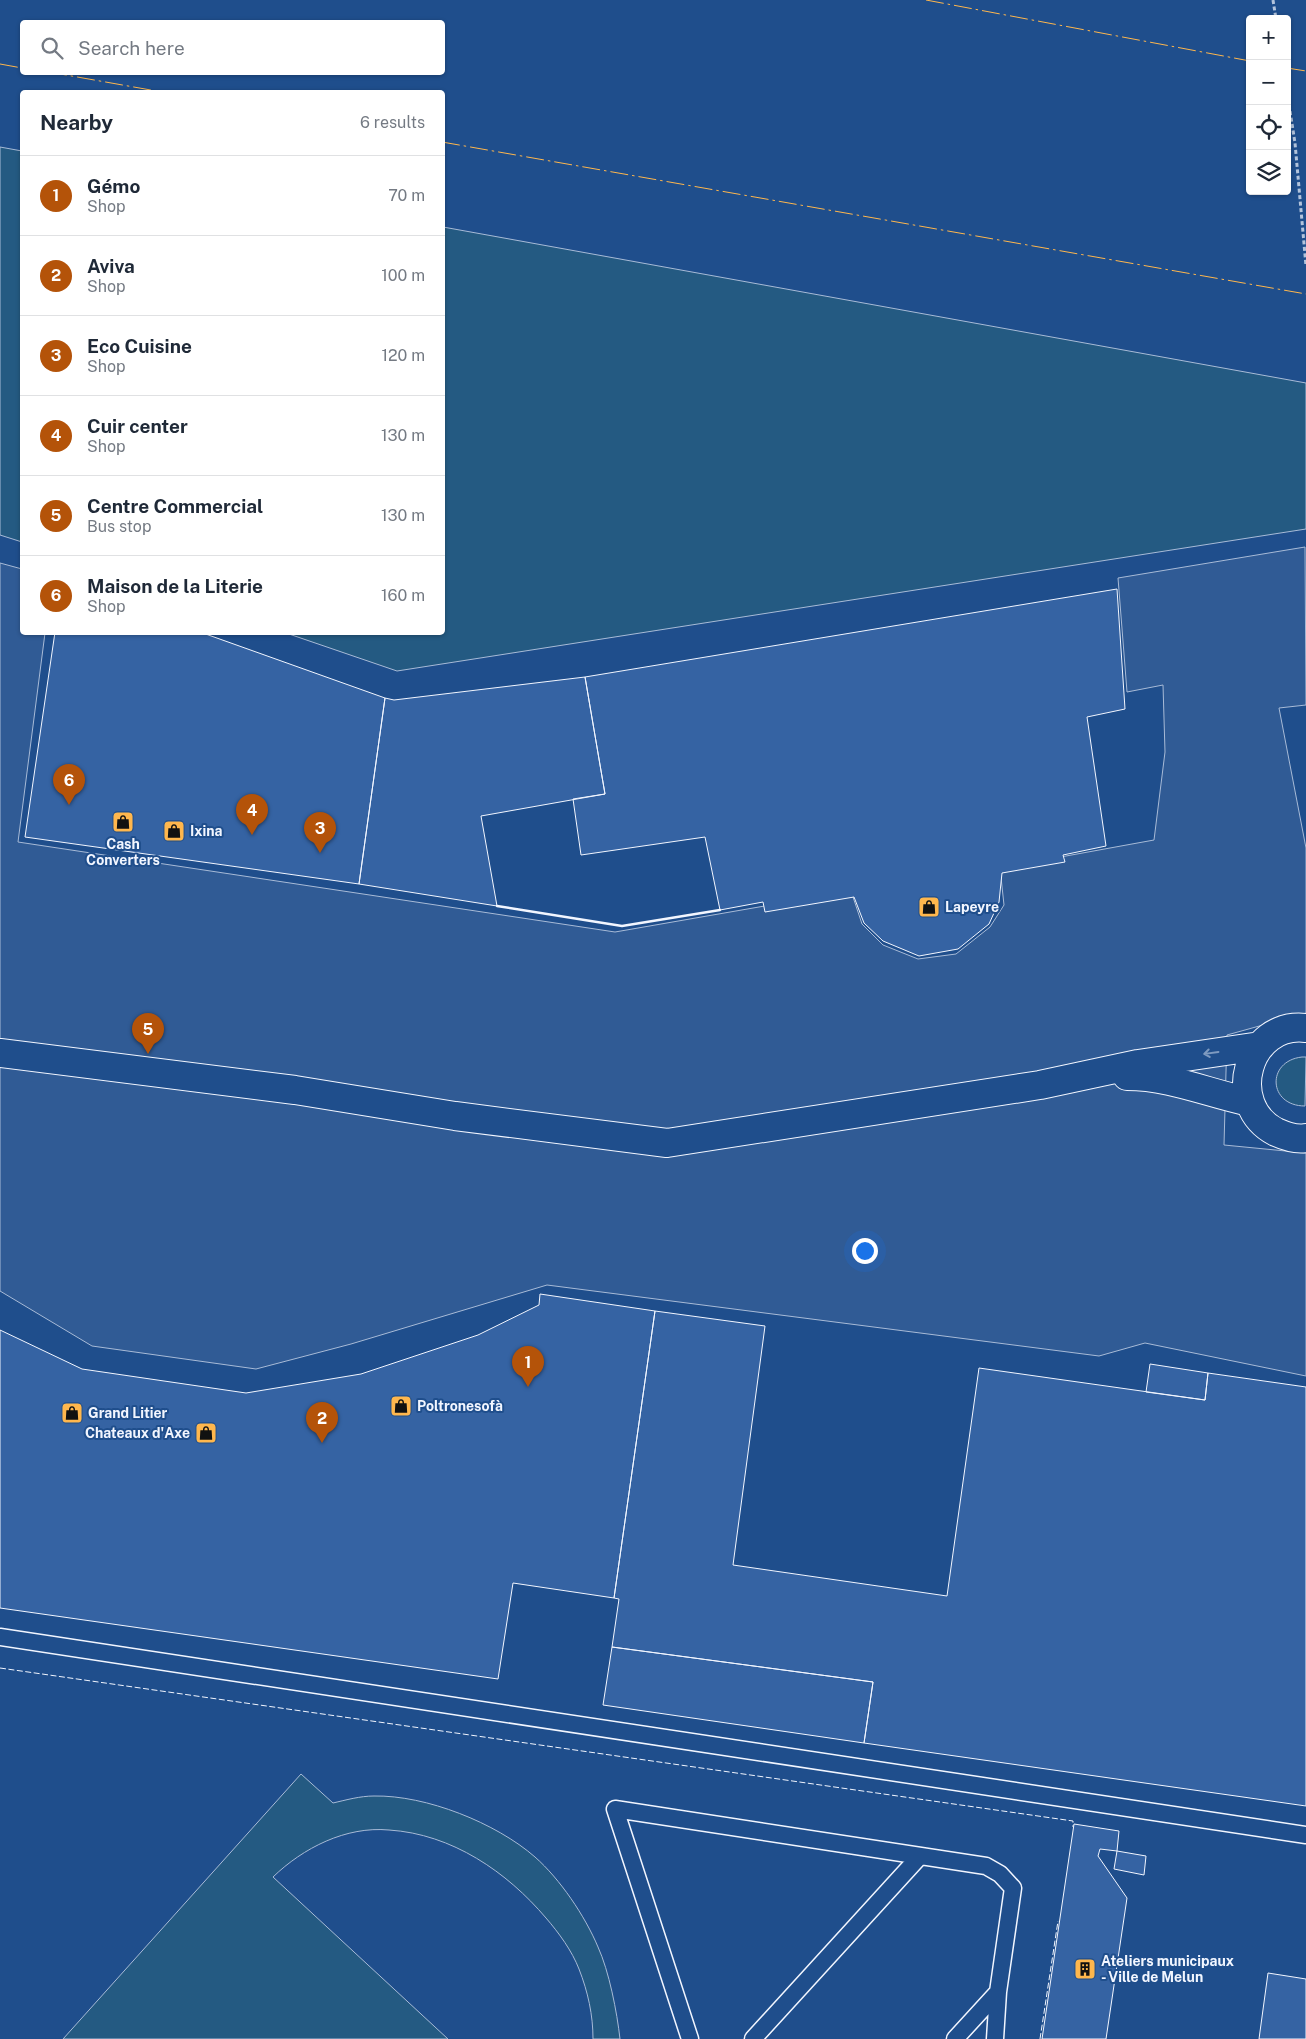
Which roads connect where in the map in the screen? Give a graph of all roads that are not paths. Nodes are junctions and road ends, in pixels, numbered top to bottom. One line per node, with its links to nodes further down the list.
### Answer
1 (1306, 1028): 2 (street)
2 (1260, 1046): 4 (street, one-way to 4); 5 (street)
3 (0, 1053): 4 (street)
4 (1078, 1076): 5 (street)
5 (1250, 1102): 6 (street)
6 (1306, 1138)
7 (0, 1637): 8 (lane)
8 (1306, 1834)
9 (920, 1856): 10 (lane); 11 (lane); 12 (lane)
10 (998, 1992): 13 (lane); 14 (lane)
11 (690, 2039)
12 (753, 2039)
13 (955, 2039)
14 (995, 2039)

